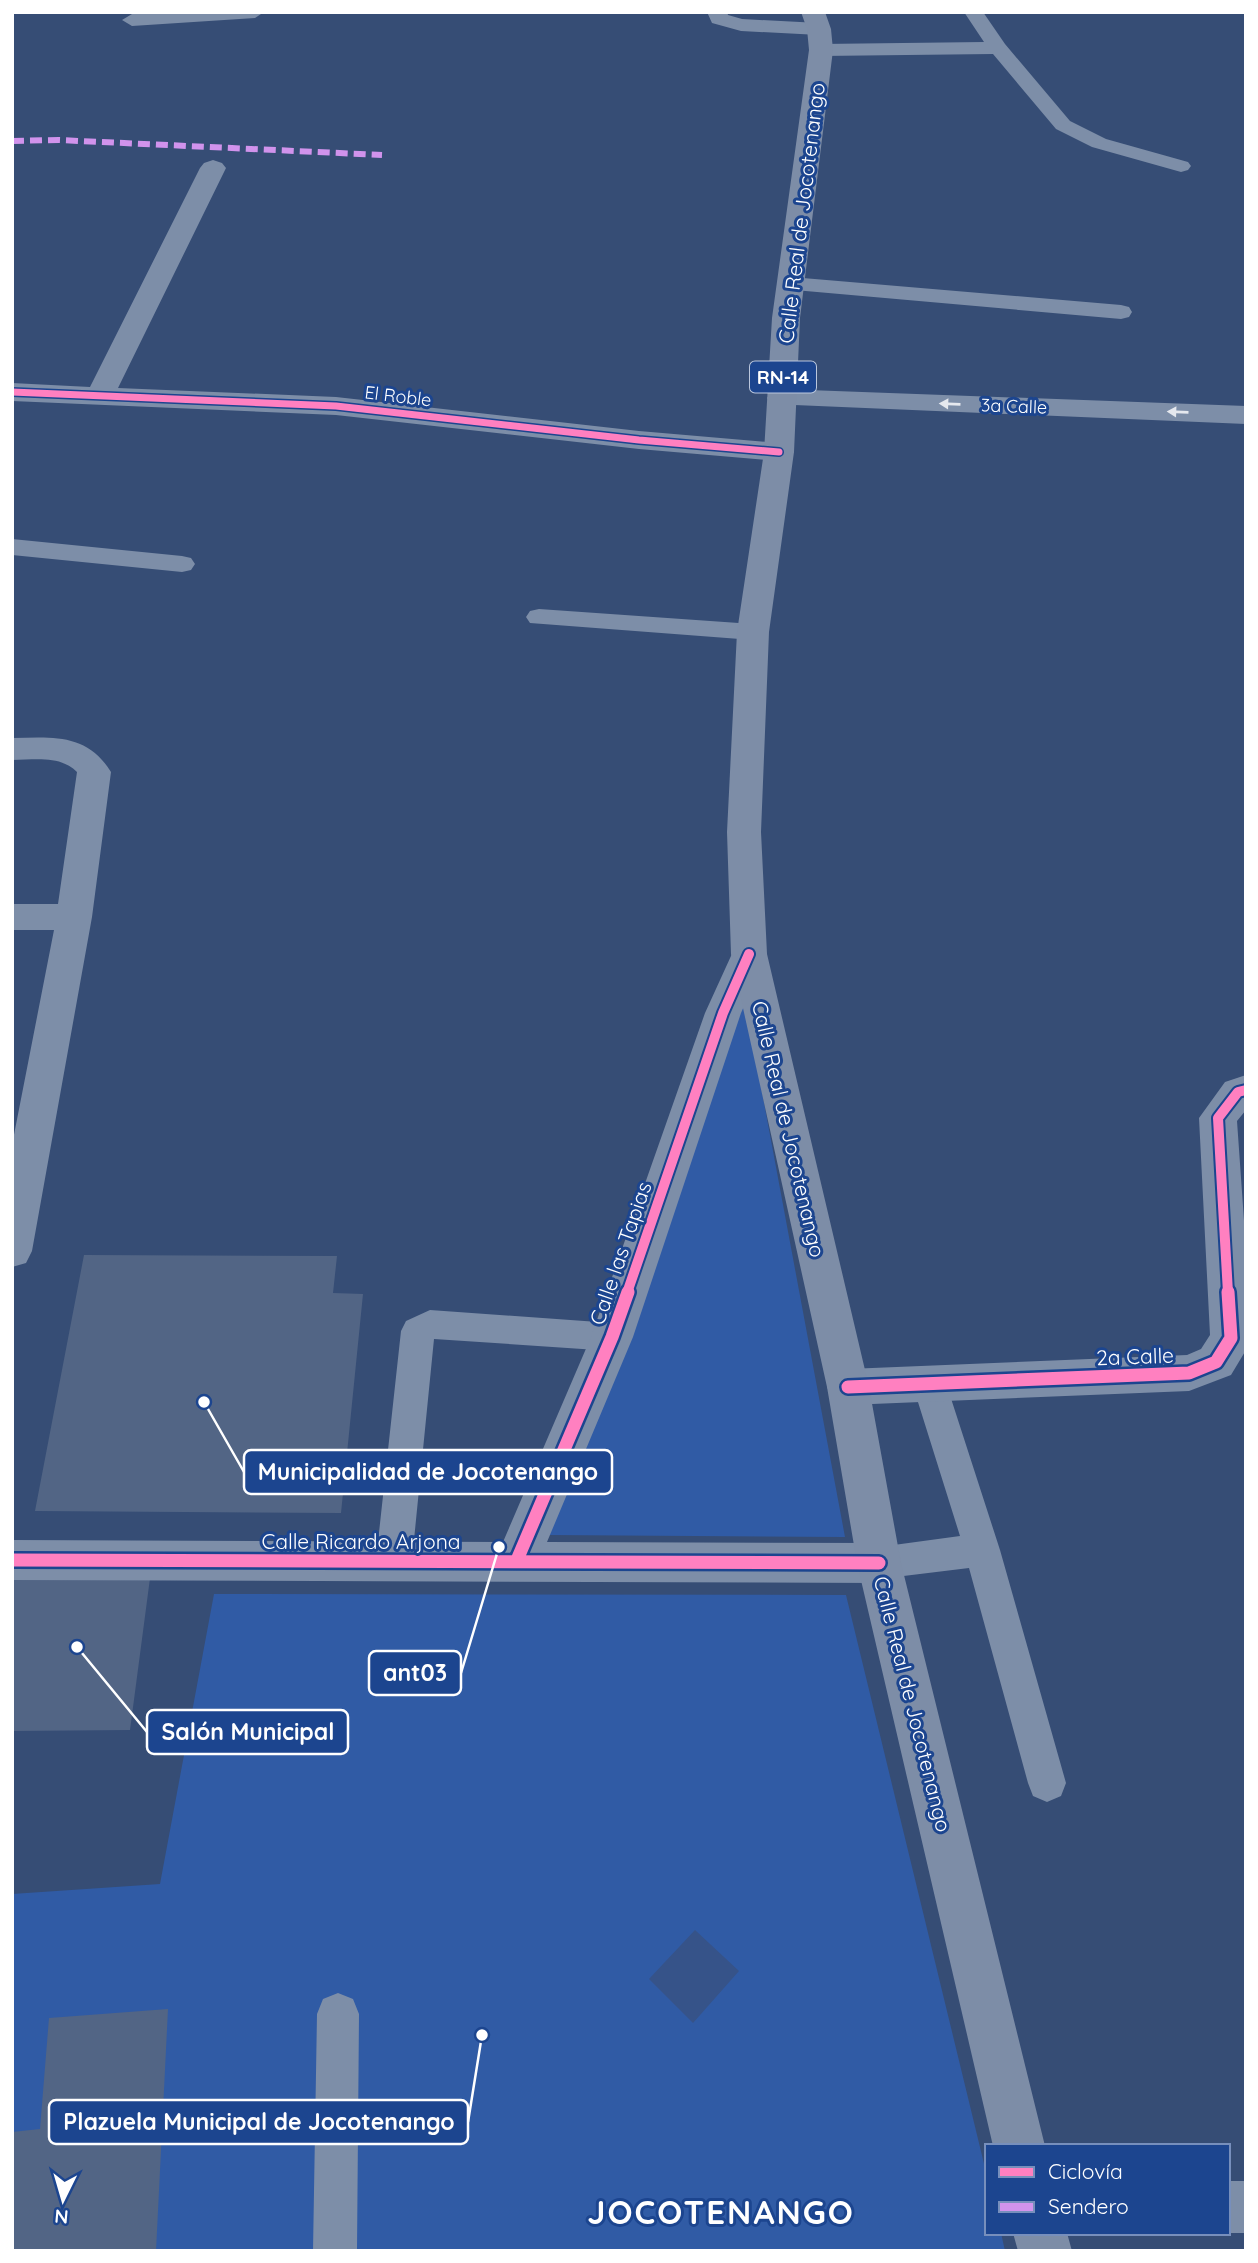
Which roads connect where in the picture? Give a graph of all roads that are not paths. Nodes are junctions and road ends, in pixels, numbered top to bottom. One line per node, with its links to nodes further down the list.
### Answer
1 (255, 12): 4 (lane)
2 (718, 12): 5 (lane)
3 (973, 12): 6 (lane)
4 (132, 20)
5 (818, 30): 6 (lane); 9 (main road, Calle Real de Jocotenango / RN-14)
6 (998, 48): 7 (lane)
7 (1181, 166)
8 (213, 168): 12 (street)
9 (791, 284): 10 (lane); 13 (main road, Calle Real de Jocotenango / RN-14)
10 (1121, 312)
11 (12, 392): 12 (street, El Roble)
12 (99, 397): 15 (street, El Roble)
13 (781, 398): 14 (street, 3a Calle, one-way to 13); 15 (main road, Calle Real de Jocotenango / RN-14)
14 (1246, 415)
15 (779, 452): 19 (main road, Calle Real de Jocotenango / RN-14)
16 (12, 547): 17 (lane)
17 (182, 564)
18 (539, 617): 19 (lane)
19 (753, 632): 23 (main road, Calle Real de Jocotenango / RN-14)
20 (12, 749): 22 (street)
21 (12, 917): 22 (street)
22 (75, 917): 25 (street)
23 (749, 954): 26 (street, Calle las Tapias); 28 (main road, Calle Real de Jocotenango)
24 (1246, 1090): 27 (street, 2a Calle)
25 (12, 1251)
26 (612, 1337): 31 (lane); 32 (street, Calle las Tapias)
27 (929, 1383): 28 (street, 2a Calle); 29 (lane)
28 (848, 1387): 33 (main road, Calle Real de Jocotenango)
29 (982, 1550): 33 (lane); 34 (lane)
30 (12, 1560): 31 (street, Calle Ricardo Arjona)
31 (394, 1560): 32 (street, Calle Ricardo Arjona)
32 (517, 1560): 33 (street, Calle Ricardo Arjona)
33 (878, 1563): 36 (main road, Calle Real de Jocotenango)
34 (1047, 1783)
35 (338, 2014): 37 (lane)
36 (1019, 2144)
37 (335, 2251)

